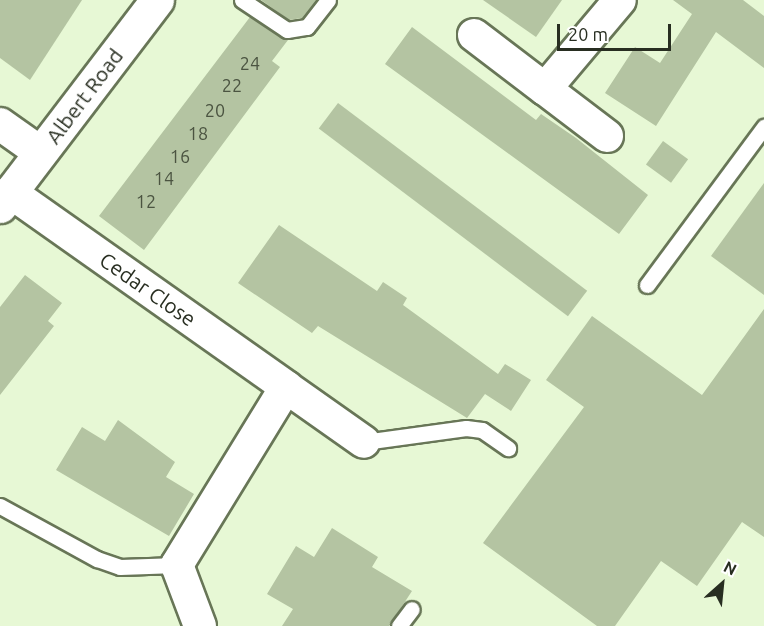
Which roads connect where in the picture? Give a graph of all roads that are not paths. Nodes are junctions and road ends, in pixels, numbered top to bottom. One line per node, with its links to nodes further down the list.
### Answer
1 (157, 0): 10 (street, Albert Road)
2 (242, 0): 3 (lane)
3 (327, 0)
4 (620, 0): 6 (street)
5 (474, 35): 6 (street)
6 (545, 89): 9 (street)
7 (0, 124): 10 (street)
8 (764, 127): 12 (lane)
9 (607, 136)
10 (40, 153): 11 (street, Albert Road)
11 (5, 199): 13 (street, Cedar Close)
12 (647, 285)
13 (286, 387): 14 (street, Cedar Close); 17 (street)
14 (364, 442): 15 (lane)
15 (508, 448)
16 (0, 506): 17 (lane)
17 (177, 565): 19 (street)
18 (412, 609): 20 (lane)
19 (200, 626)
20 (399, 626)

